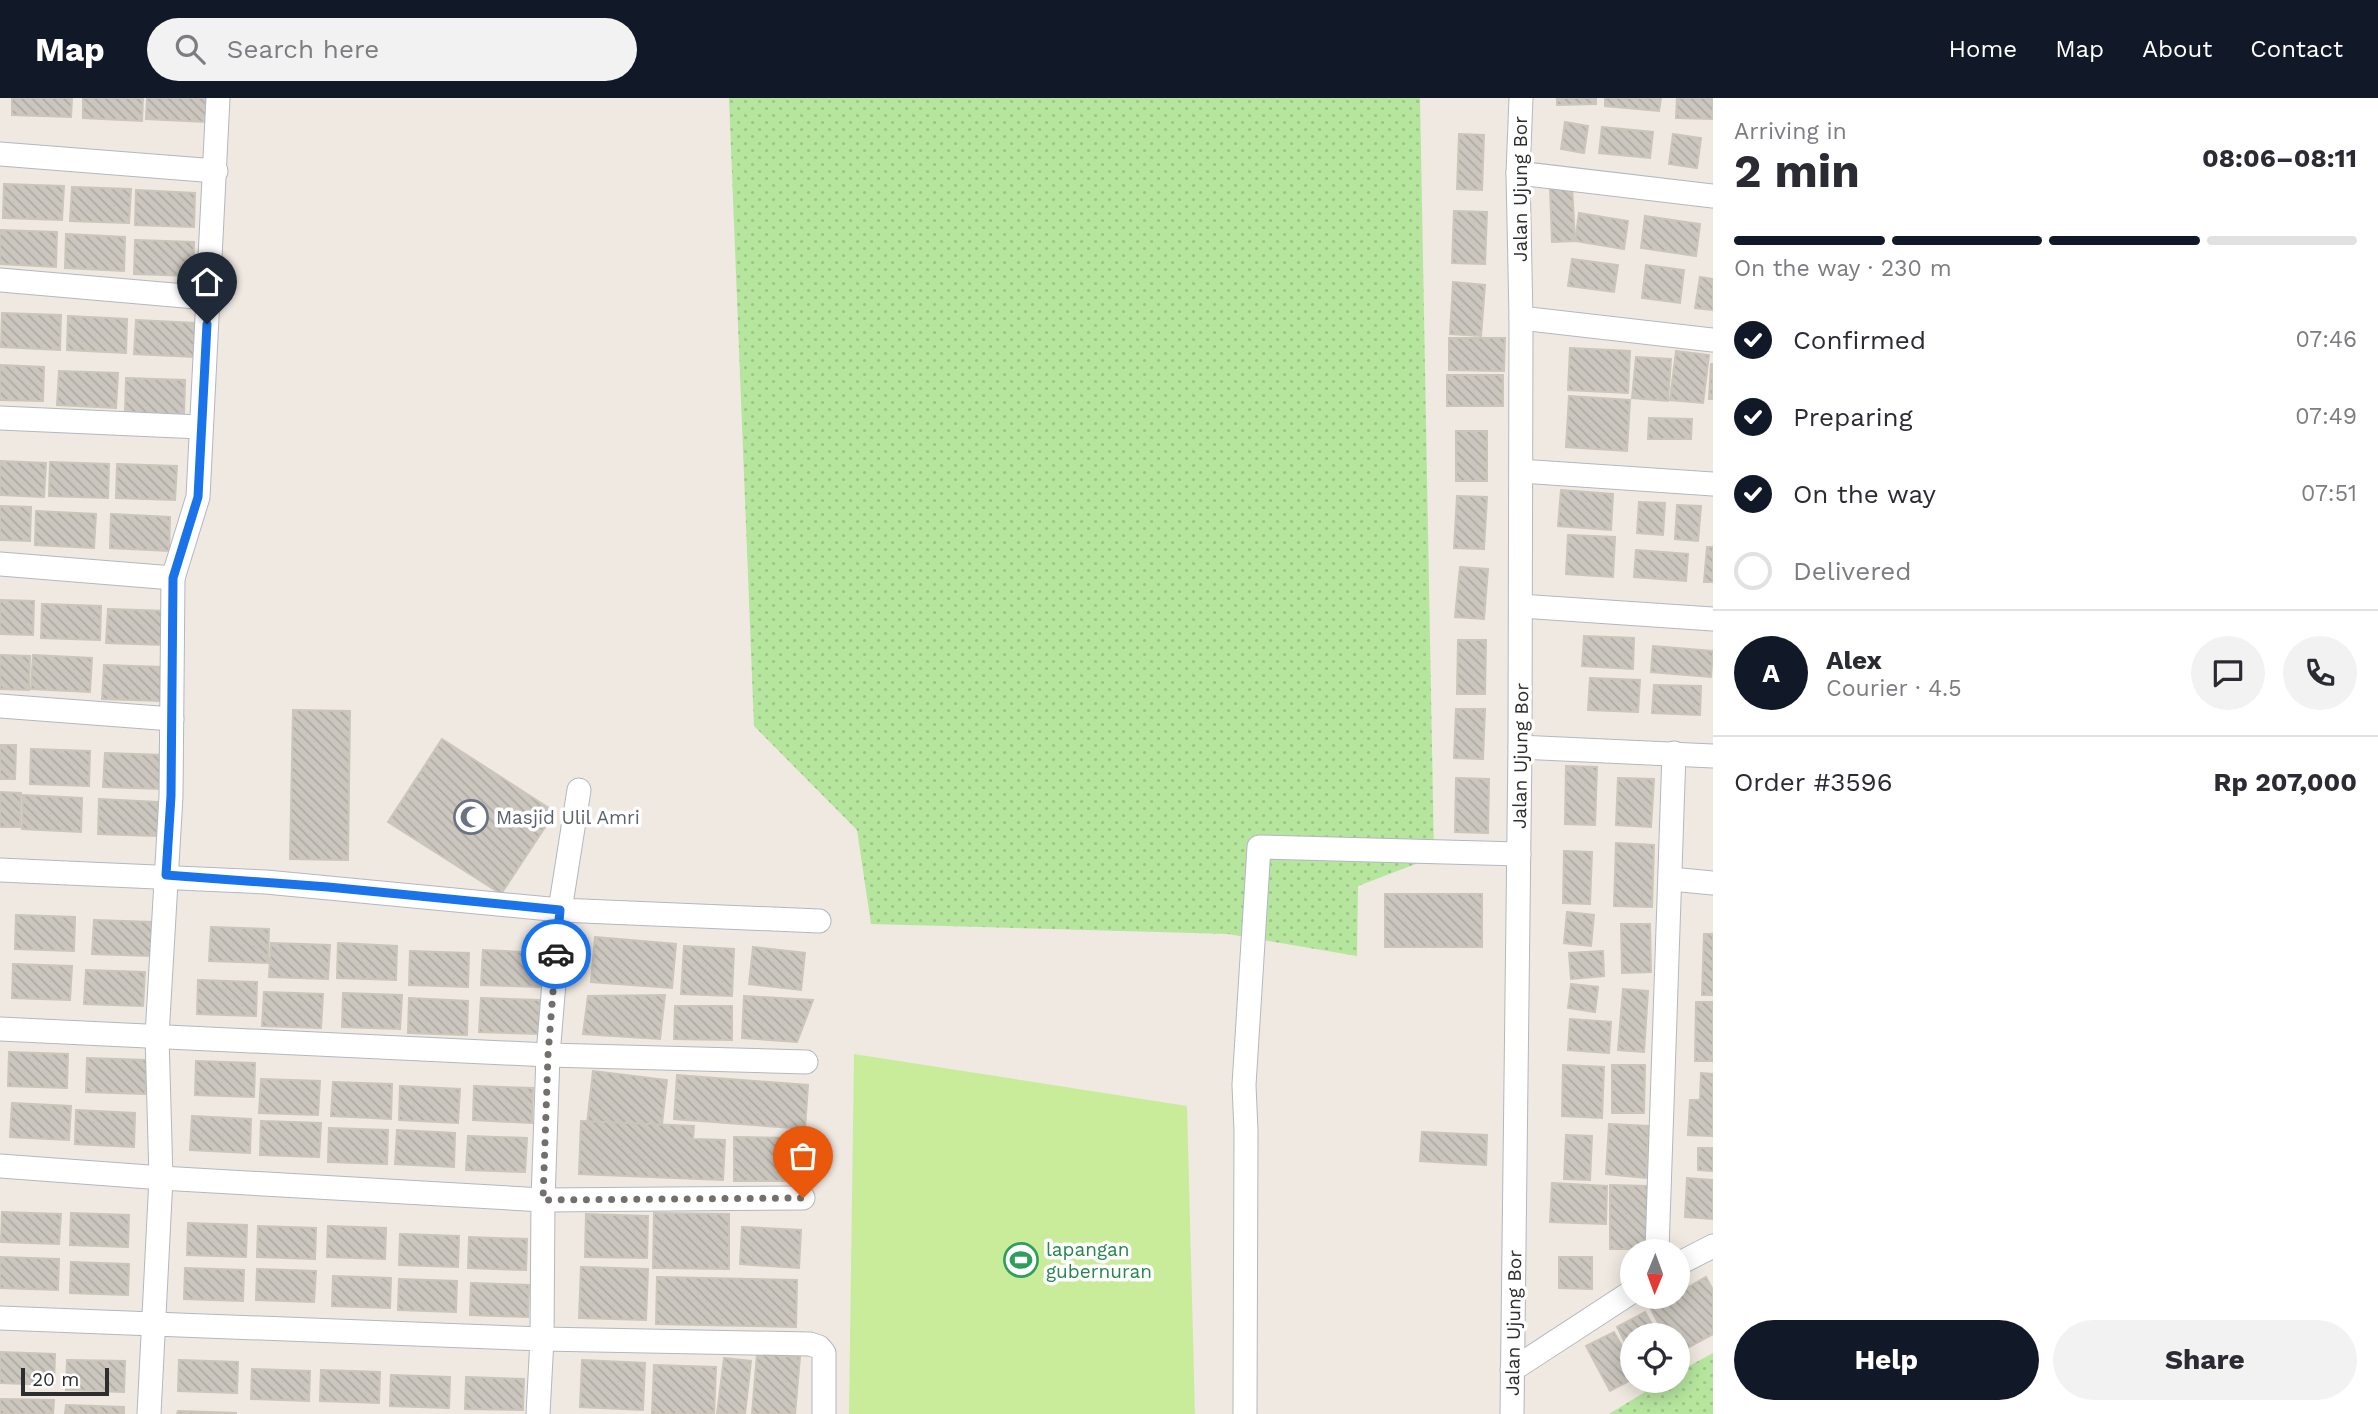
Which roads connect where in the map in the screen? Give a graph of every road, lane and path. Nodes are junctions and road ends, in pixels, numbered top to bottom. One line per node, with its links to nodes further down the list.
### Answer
1 (218, 98): 4 (street)
2 (1521, 98): 5 (street, Jalan Ujung Bor)
3 (0, 154): 4 (street)
4 (216, 171): 8 (street)
5 (1518, 173): 6 (street); 9 (street, Jalan Ujung Bor)
6 (1713, 196)
7 (0, 281): 8 (street)
8 (208, 299): 12 (street)
9 (1521, 317): 10 (street); 13 (street, Jalan Ujung Bor)
10 (1713, 340)
11 (0, 418): 12 (street)
12 (200, 427): 16 (street)
13 (1521, 471): 14 (street); 17 (street, Jalan Ujung Bor)
14 (1713, 484)
15 (0, 564): 16 (street)
16 (173, 578): 20 (street)
17 (1521, 606): 18 (street); 21 (street, Jalan Ujung Bor)
18 (1713, 619)
19 (0, 706): 20 (street)
20 (172, 719): 27 (street)
21 (1520, 747): 22 (street); 25 (street, Jalan Ujung Bor)
22 (1674, 753): 23 (street); 28 (street)
23 (1713, 756)
24 (579, 790): 30 (street)
25 (1519, 854): 47 (street, Jalan Ujung Bor); 51 (street)
26 (0, 870): 27 (street)
27 (166, 875): 30 (street); 33 (street)
28 (1671, 878): 29 (street); 40 (street)
29 (1713, 883)
30 (560, 910): 31 (street); 34 (street)
31 (819, 921)
32 (0, 1029): 33 (street)
33 (157, 1036): 34 (street); 37 (street)
34 (548, 1055): 35 (street); 39 (street)
35 (806, 1062)
36 (0, 1166): 37 (street)
37 (155, 1178): 39 (street); 45 (street)
38 (803, 1198): 39 (street)
39 (543, 1200): 46 (street)
40 (1657, 1239)
41 (1713, 1246): 42 (street)
42 (1690, 1258)
43 (1620, 1300): 47 (street)
44 (0, 1318): 45 (street)
45 (154, 1326): 46 (street); 48 (street)
46 (542, 1339): 49 (street); 50 (street)
47 (1512, 1370): 52 (street, Jalan Ujung Bor)
48 (149, 1414)
49 (538, 1414)
50 (824, 1414)
51 (1245, 1414)
52 (1512, 1414)

